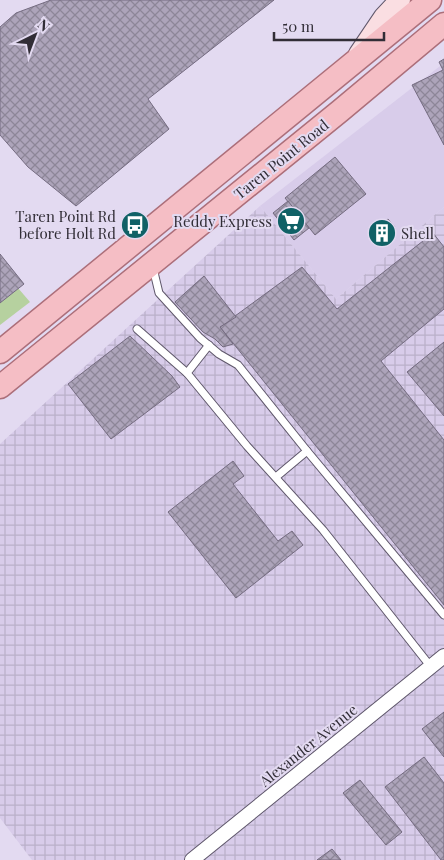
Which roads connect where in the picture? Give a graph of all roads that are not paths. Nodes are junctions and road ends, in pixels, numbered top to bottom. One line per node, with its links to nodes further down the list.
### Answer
1 (400, 0): 4 (street)
2 (430, 0): 4 (main road, Taren Point Road)
3 (444, 24): 5 (main road, Taren Point Road)
4 (353, 62): 8 (main road, Taren Point Road)
5 (153, 264): 7 (lane); 10 (main road, Taren Point Road)
6 (137, 329): 9 (lane)
7 (209, 346): 9 (lane); 11 (lane)
8 (0, 352)
9 (187, 373): 12 (lane)
10 (0, 387)
11 (307, 452): 12 (lane); 13 (lane)
12 (276, 477): 15 (lane)
13 (444, 615)
14 (444, 656): 15 (street, Alexander Avenue)
15 (431, 666): 16 (street, Alexander Avenue)
16 (192, 860)

